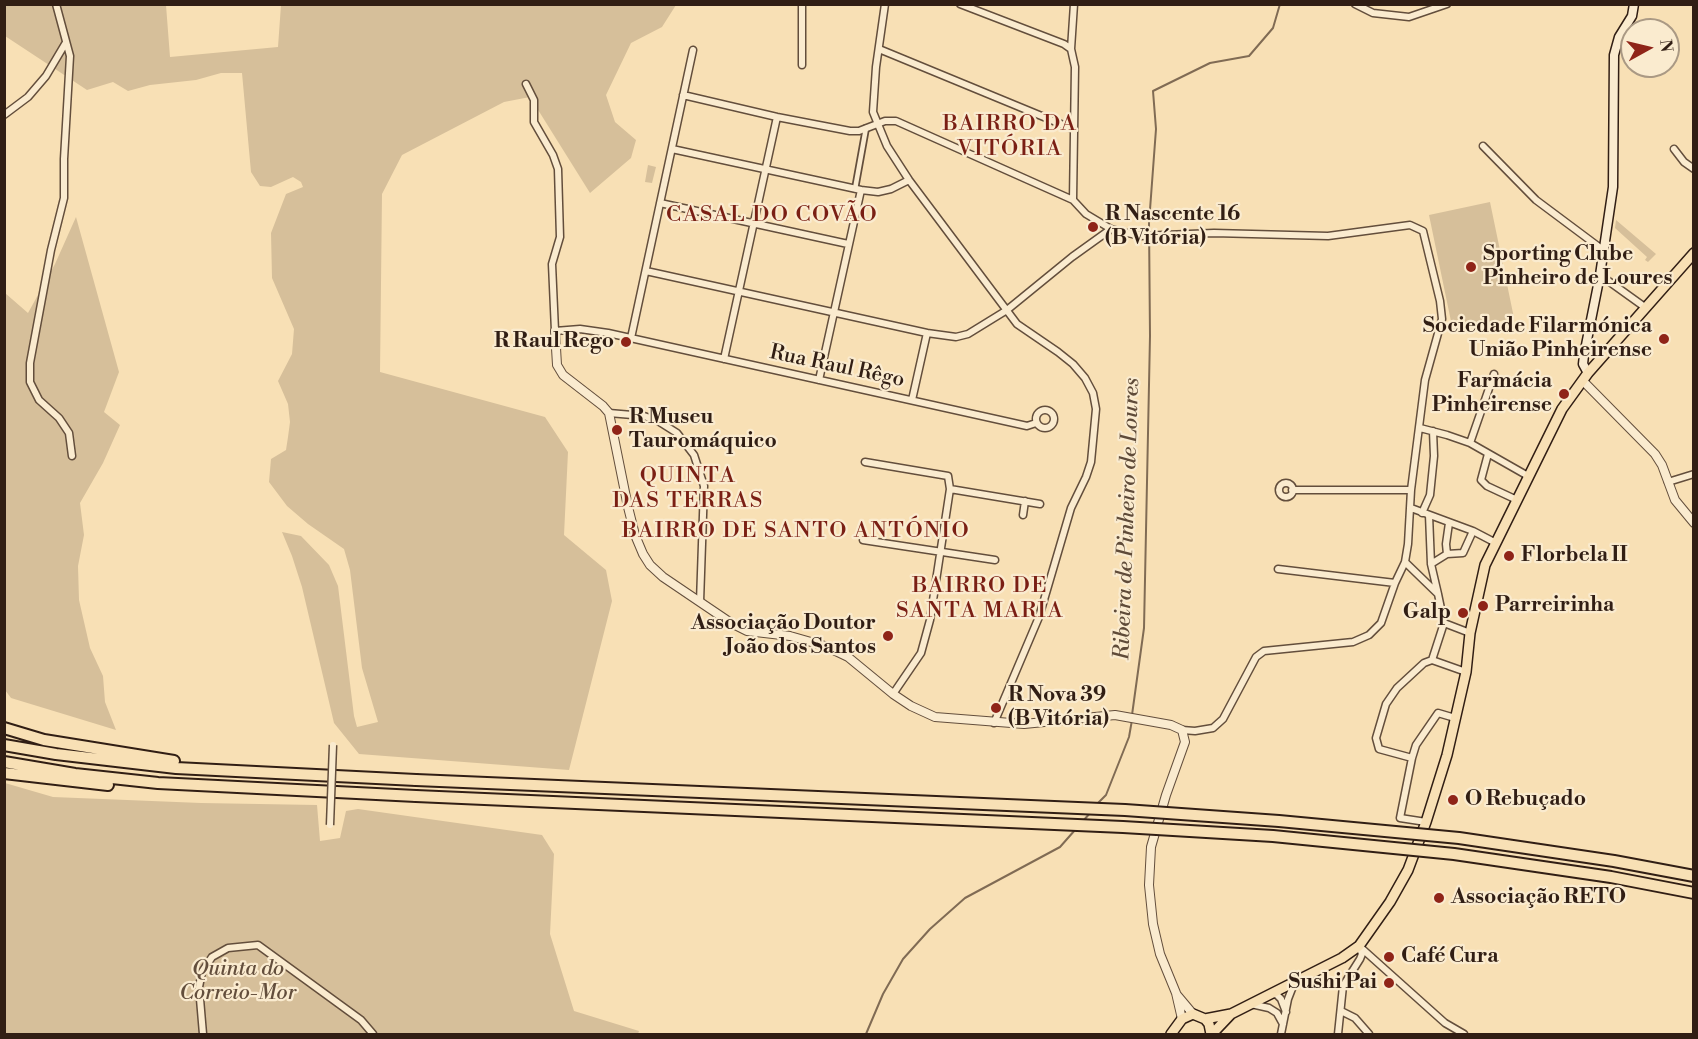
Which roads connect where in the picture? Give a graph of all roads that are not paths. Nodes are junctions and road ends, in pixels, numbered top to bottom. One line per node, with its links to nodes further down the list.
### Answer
1 (56, 4): 9 (street)
2 (802, 4): 13 (street)
3 (885, 4): 10 (street)
4 (960, 4): 11 (street)
5 (1074, 4): 11 (street)
6 (1355, 4): 7 (street)
7 (1447, 4)
8 (1634, 4): 33 (main road)
9 (65, 44): 16 (street); 55 (street)
10 (879, 49): 18 (street); 20 (street)
11 (1071, 49): 20 (street)
12 (693, 50): 15 (street)
13 (802, 65)
14 (526, 84): 41 (street)
15 (683, 95): 17 (street); 22 (street)
16 (4, 115)
17 (777, 117): 19 (street); 24 (street)
18 (877, 124): 19 (street); 26 (street); 28 (street)
19 (867, 128): 27 (street)
20 (1073, 129): 28 (street)
21 (1483, 146): 33 (street)
22 (672, 149): 24 (street); 29 (street)
23 (1674, 150): 25 (street)
24 (766, 169): 27 (street); 30 (street)
25 (1694, 169)
26 (909, 180): 27 (street); 39 (street)
27 (858, 189): 32 (street)
28 (1073, 200): 31 (street)
29 (660, 203): 30 (street); 35 (street)
30 (754, 224): 32 (street); 37 (street)
31 (1111, 229): 39 (street); 51 (street)
32 (848, 244): 40 (street)
33 (1603, 250): 36 (main road)
34 (1694, 253): 38 (main road)
35 (646, 271): 37 (street); 43 (street)
36 (1600, 275): 38 (street); 46 (main road)
37 (738, 291): 40 (street); 44 (street)
38 (1646, 308): 46 (main road)
39 (1007, 310): 42 (street); 89 (street)
40 (833, 313): 42 (street); 47 (street)
41 (555, 331): 43 (street, Rua Raul Rêgo); 49 (street)
42 (927, 333): 48 (street)
43 (631, 338): 44 (street, Rua Raul Rêgo)
44 (724, 359): 47 (street, Rua Raul Rêgo)
45 (1494, 374): 53 (street)
46 (1586, 377): 58 (main road); 59 (street)
47 (819, 380): 48 (street, Rua Raul Rêgo)
48 (912, 400): 50 (street, Rua Raul Rêgo)
49 (609, 413): 82 (street); 82 (street)
50 (1036, 423)
51 (1420, 428): 52 (street); 62 (street)
52 (1433, 431): 53 (street); 67 (street)
53 (1470, 443): 54 (street)
54 (1488, 454): 58 (street); 63 (street)
55 (72, 456)
56 (865, 462): 60 (street)
57 (1694, 474): 59 (street)
58 (1528, 476): 63 (main road)
59 (1668, 482): 70 (street)
60 (950, 489): 64 (street); 74 (street)
61 (1292, 490): 62 (street)
62 (1410, 490): 66 (street)
63 (1517, 500): 73 (main road)
64 (1025, 501): 65 (street); 68 (street)
65 (1040, 504)
66 (1411, 508): 67 (street); 77 (street)
67 (1426, 514): 69 (street); 78 (street)
68 (1023, 515)
69 (1449, 523): 71 (street); 75 (street)
70 (1694, 523)
71 (1473, 531): 73 (street); 75 (street)
72 (863, 540): 74 (street)
73 (1496, 543): 84 (main road)
74 (940, 552): 76 (street); 87 (street)
75 (1447, 554): 78 (street)
76 (995, 560)
77 (1405, 562): 80 (street); 81 (street)
78 (1431, 562): 81 (street)
79 (1278, 569): 80 (street)
80 (1395, 583): 91 (street)
81 (1438, 594): 83 (street)
82 (700, 602): 87 (street)
83 (1444, 623): 84 (street); 85 (street)
84 (1470, 633): 86 (main road)
85 (1432, 660): 86 (street); 94 (street)
86 (1466, 672): 88 (main road)
87 (893, 694): 89 (street)
88 (1455, 718): 94 (street); 99 (main road)
89 (994, 723): 91 (street)
90 (4, 728): 97 (highway)
91 (1182, 730): 105 (street)
92 (4, 745): 97 (highway)
93 (333, 745): 100 (street, bridge)
94 (1412, 758): 99 (street)
95 (4, 762): 98 (highway)
96 (4, 773): 98 (highway)
97 (339, 776): 101 (highway, bridge)
98 (234, 788): 102 (highway, bridge)
99 (1426, 822): 103 (main road)
100 (330, 825)
101 (1694, 876)
102 (1694, 893)
103 (1359, 946): 104 (main road); 108 (street); 122 (street)
104 (1295, 981): 106 (main road); 109 (street)
105 (1176, 993): 110 (street); 112 (street)
106 (1271, 993): 107 (main road); 109 (street)
107 (1250, 1004): 111 (main road); 114 (street)
108 (1341, 1011): 120 (street); 121 (street)
109 (1286, 1012): 114 (street)
110 (1193, 1014): 112 (main road); 113 (main road)
111 (1231, 1014): 113 (main road); 118 (main road)
112 (1182, 1019): 115 (main road)
113 (1205, 1019): 118 (main road)
114 (1283, 1025): 119 (street)
115 (1174, 1033)
116 (203, 1035): 117 (street)
117 (373, 1035)
118 (1211, 1035)
119 (1281, 1035)
120 (1338, 1035)
121 (1369, 1035)
122 (1464, 1035)

